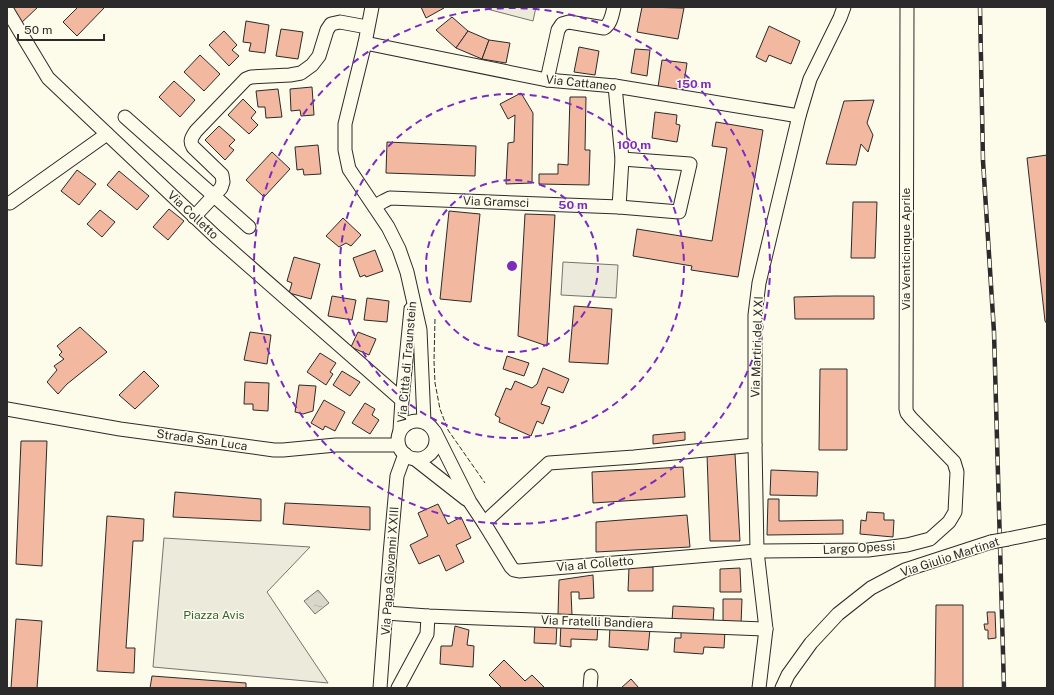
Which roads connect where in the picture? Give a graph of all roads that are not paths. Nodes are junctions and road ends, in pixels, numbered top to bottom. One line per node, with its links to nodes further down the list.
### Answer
1 (372, 7): 6 (street, Via Città di Traunstein)
2 (614, 7): 8 (street)
3 (907, 7): 28 (street, Via Venticinque Aprile)
4 (7, 10): 12 (street, Via Colletto)
5 (843, 11): 10 (street, Via Martiri del XXI)
6 (368, 27): 7 (street, Via Città di Traunstein); 14 (street)
7 (365, 43): 8 (street, Via Cattaneo); 16 (street, Via Città di Traunstein)
8 (547, 80): 9 (street, Via Cattaneo)
9 (615, 86): 10 (street, Via Cattaneo); 13 (street)
10 (799, 116): 26 (street, Via Martiri del XXI)
11 (125, 117): 14 (street)
12 (107, 134): 15 (street); 18 (street, Via Colletto)
13 (622, 159): 17 (street); 17 (street, Via Gramsci)
14 (213, 196): 18 (street); 19 (street)
15 (10, 203)
16 (375, 206): 17 (street, Via Gramsci); 20 (street, Via Città di Traunstein)
17 (619, 207)
18 (194, 217): 21 (street, Via Colletto)
19 (249, 228)
20 (413, 295): 21 (street, Via Città di Traunstein); 23 (street, Via Città di Traunstein)
21 (402, 400): 24 (street, Via Città di Traunstein)
22 (7, 409): 27 (street, Strada San Luca)
23 (424, 422): 24 (street); 25 (street)
24 (400, 430): 27 (street)
25 (435, 432): 27 (street); 29 (street, Via al Colletto)
26 (755, 445): 30 (street); 32 (street, Via Martiri del XXI)
27 (406, 453): 29 (street, Via al Colletto); 33 (street, Via Papa Giovanni XXIII)
28 (957, 472): 32 (street, Largo Opessi)
29 (470, 502): 30 (street, Via al Colletto)
30 (484, 523): 32 (street, Via al Colletto)
31 (1047, 531): 39 (street, Via Giulio Martinat, bridge)
32 (757, 551): 35 (street, Via Martiri del XXI)
33 (386, 614): 34 (street, Via Fratelli Bandiera); 36 (street, Via Papa Giovanni XXIII)
34 (428, 616): 35 (street, Via Fratelli Bandiera); 37 (street)
35 (766, 629): 38 (street, Via Martiri del XXI)
36 (380, 688)
37 (398, 688)
38 (759, 688)
39 (782, 688)

